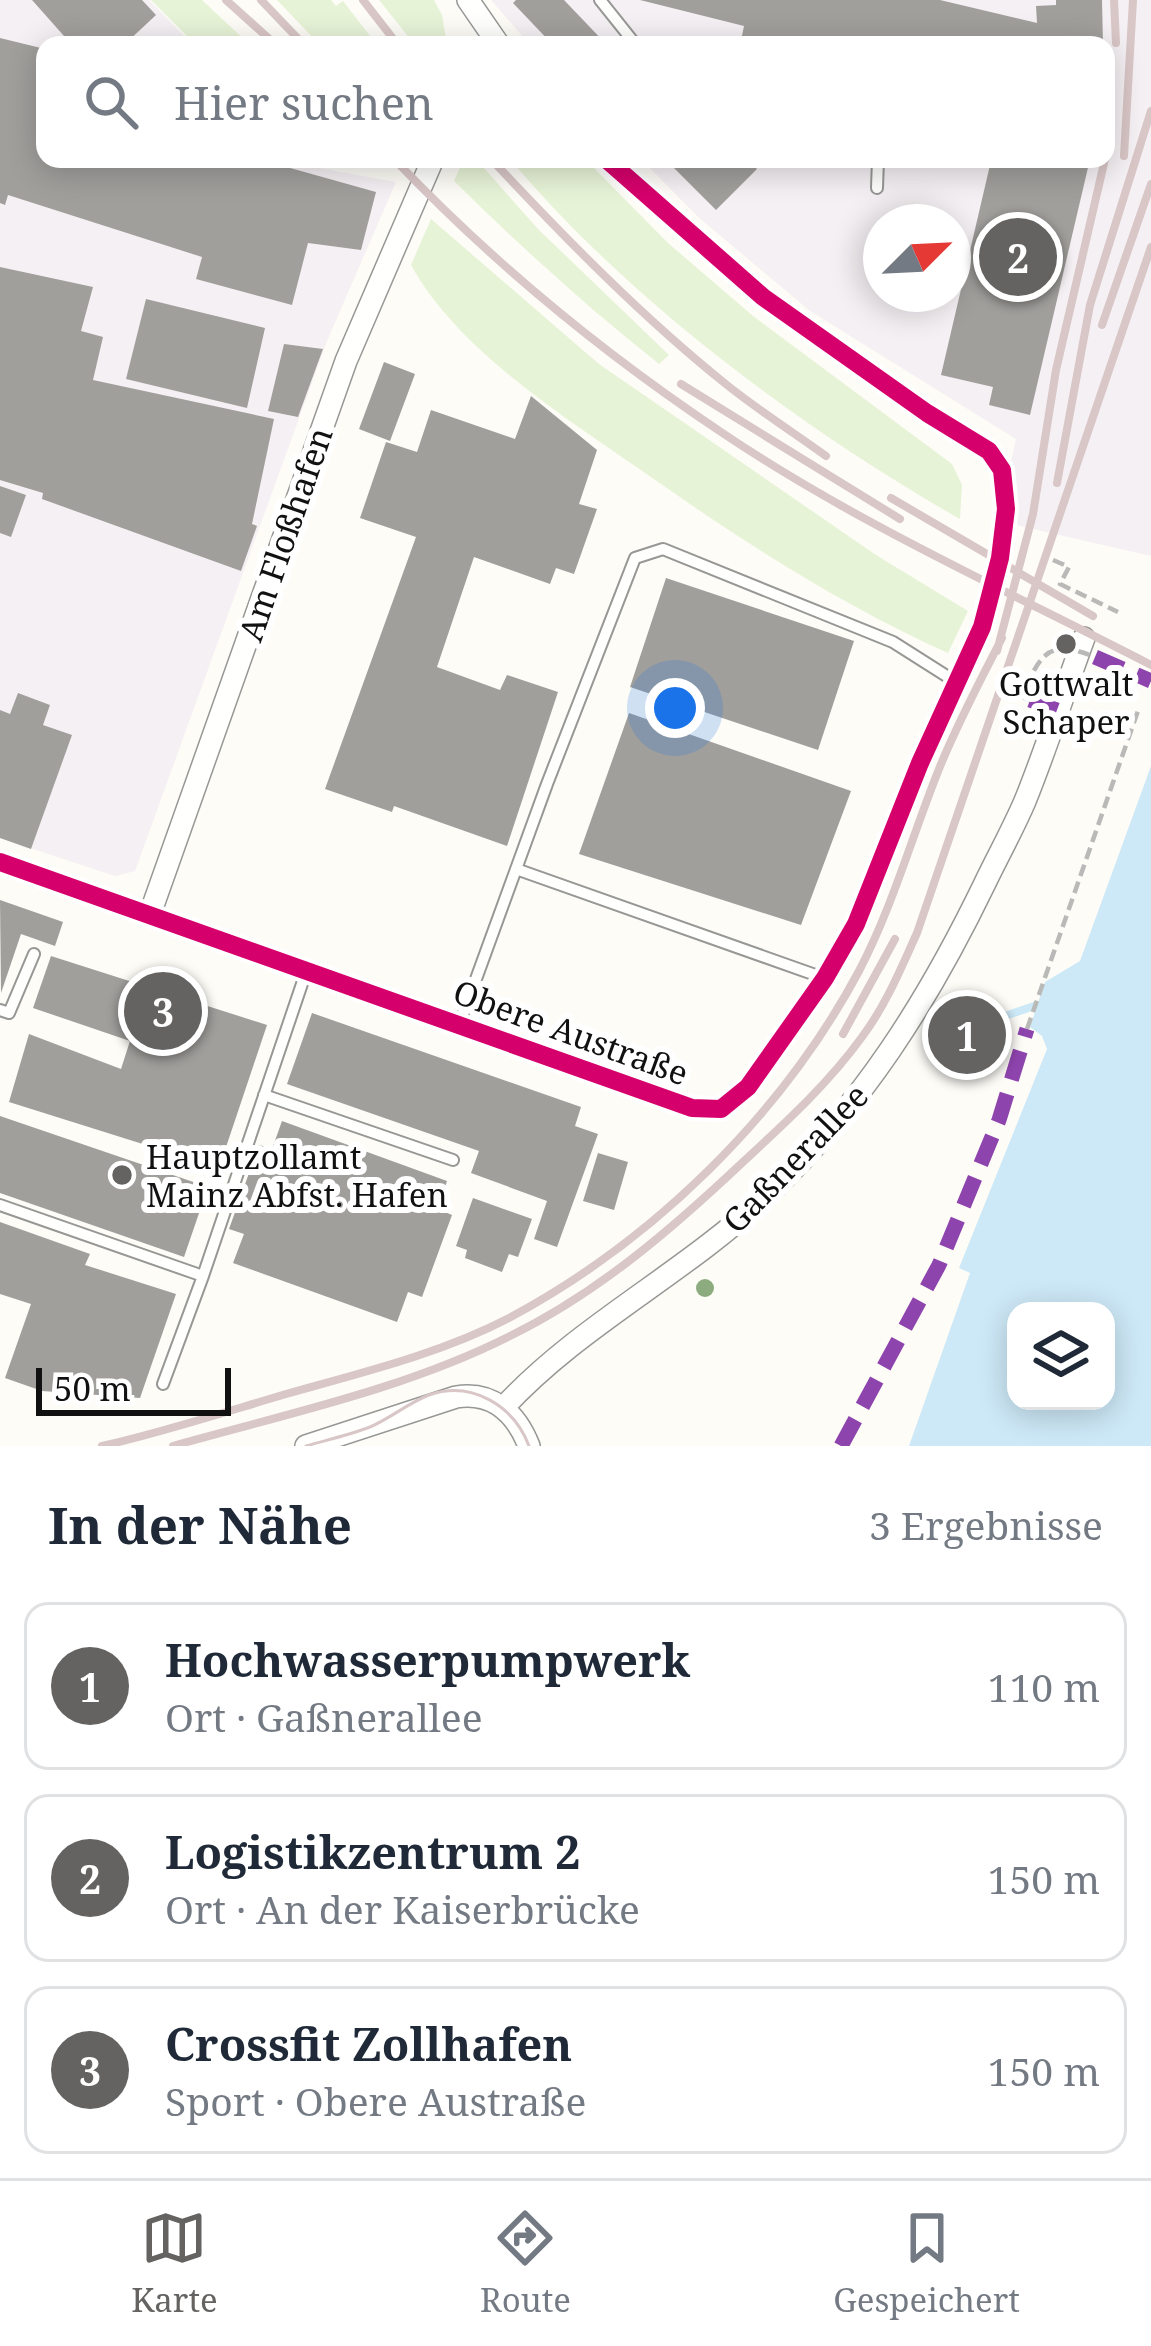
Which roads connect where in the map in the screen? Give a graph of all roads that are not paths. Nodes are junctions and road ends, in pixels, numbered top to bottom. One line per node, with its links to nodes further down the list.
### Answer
1 (468, 0): 3 (street)
2 (600, 0): 4 (lane)
3 (493, 36)
4 (629, 36)
5 (430, 168): 13 (street, Am Floßhafen)
6 (616, 168): 10 (street, Obere Austraße)
7 (878, 168): 8 (lane)
8 (877, 188)
9 (1090, 647): 24 (street, Gaßnerallee)
10 (958, 684): 12 (lane); 16 (street, Obere Austraße)
11 (0, 862): 13 (street, Obere Austraße)
12 (516, 868): 16 (lane); 18 (lane)
13 (151, 914): 15 (street, Obere Austraße)
14 (34, 953): 17 (lane)
15 (307, 969): 18 (street, Obere Austraße); 19 (lane)
16 (825, 978): 18 (street, Obere Austraße)
17 (0, 1010)
18 (460, 1023)
19 (264, 1095): 20 (lane); 22 (lane)
20 (453, 1160)
21 (0, 1205): 22 (lane)
22 (202, 1276): 23 (lane)
23 (163, 1384)
24 (503, 1408): 25 (street); 26 (street)
25 (306, 1446)
26 (529, 1446)

